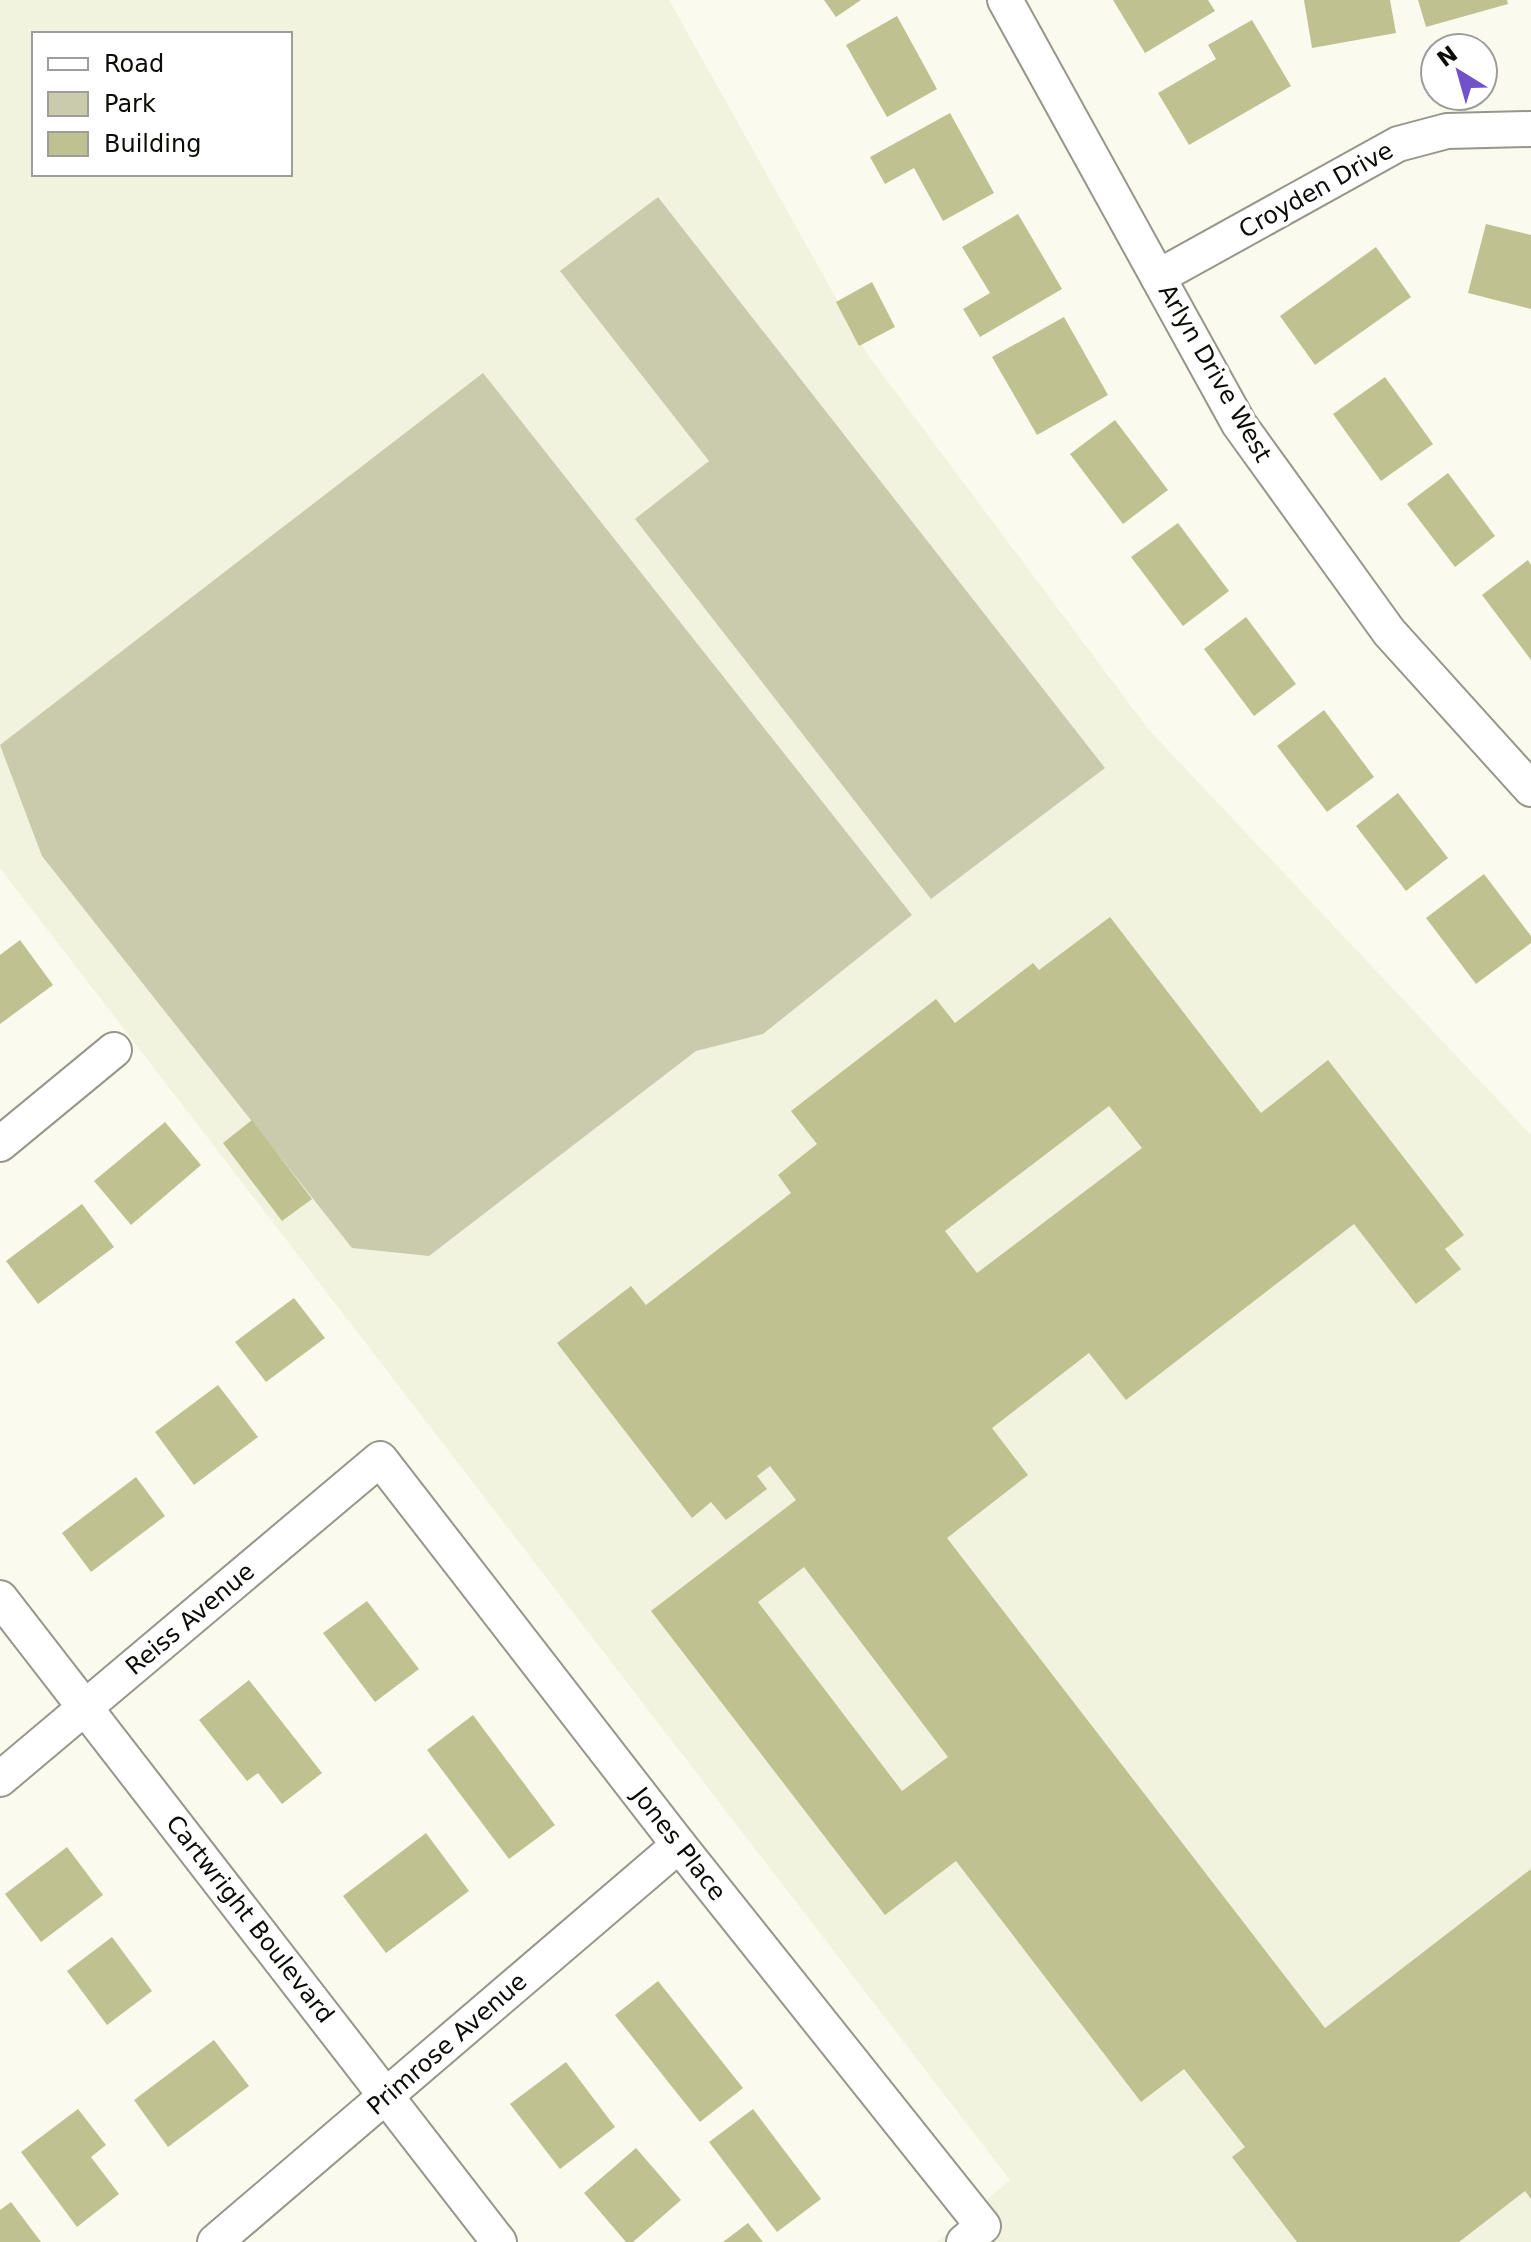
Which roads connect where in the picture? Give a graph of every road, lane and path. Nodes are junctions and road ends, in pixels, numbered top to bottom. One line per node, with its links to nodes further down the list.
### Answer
1 (1005, 0): 3 (street, Arlyn Drive West)
2 (1531, 129): 3 (street, Croyden Drive)
3 (1158, 277): 4 (street, Arlyn Drive West)
4 (1531, 789)
5 (114, 1050): 6 (street)
6 (0, 1144)
7 (380, 1459): 9 (street, Reiss Avenue); 11 (street, Jones Place)
8 (0, 1598): 9 (street, Cartwright Boulevard)
9 (86, 1707): 10 (street, Reiss Avenue); 12 (street, Cartwright Boulevard)
10 (0, 1779)
11 (679, 1845): 12 (street, Primrose Avenue); 13 (street, Jones Place)
12 (387, 2096): 14 (street, Primrose Avenue); 15 (street, Cartwright Boulevard)
13 (974, 2234)
14 (215, 2242)
15 (499, 2242)

